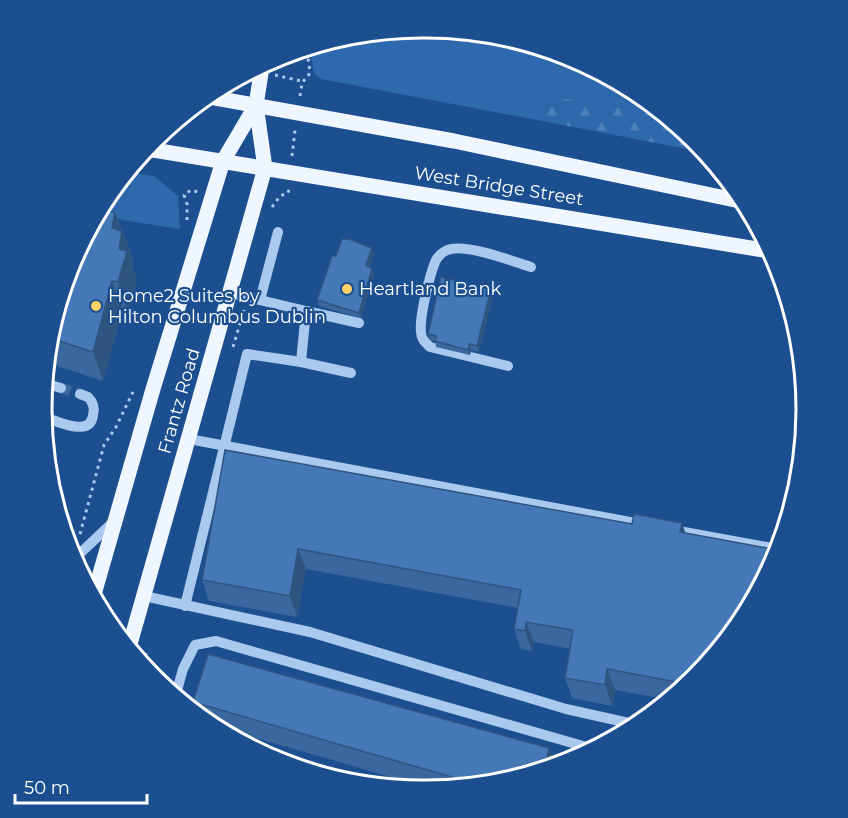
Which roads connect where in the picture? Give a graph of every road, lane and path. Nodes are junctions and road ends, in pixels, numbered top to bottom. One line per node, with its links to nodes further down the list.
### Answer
1 (270, 72): 2 (path)
2 (310, 73)
3 (260, 76): 5 (main road)
4 (220, 99): 5 (main road, West Bridge Street)
5 (256, 105): 7 (main road, Frantz Road); 8 (main road); 10 (main road, West Bridge Street)
6 (157, 151): 7 (main road, West Bridge Street)
7 (223, 161): 8 (main road, West Bridge Street); 29 (main road, Frantz Road)
8 (265, 168): 13 (main road, West Bridge Street); 15 (main road, Frantz Road)
9 (191, 190): 11 (path)
10 (730, 199)
11 (187, 220)
12 (278, 232): 16 (street)
13 (759, 249)
14 (531, 267): 20 (street)
15 (230, 293): 16 (street); 27 (main road, Frantz Road)
16 (260, 300): 17 (street)
17 (306, 311): 18 (street); 19 (street)
18 (359, 323)
19 (302, 362): 21 (street); 28 (street)
20 (508, 366)
21 (351, 373)
22 (53, 386): 24 (street)
23 (135, 387): 30 (path)
24 (61, 388)
25 (80, 394): 26 (street)
26 (52, 420)
27 (189, 439): 28 (street); 34 (main road, Frantz Road)
28 (225, 446): 31 (street); 35 (street)
29 (116, 519): 32 (street); 33 (main road, Frantz Road)
30 (78, 543)
31 (768, 547)
32 (81, 552)
33 (97, 585)
34 (144, 596): 35 (street); 36 (main road, Frantz Road)
35 (185, 606): 38 (street)
36 (132, 638)
37 (178, 687): 39 (street)
38 (624, 722)
39 (581, 745)

